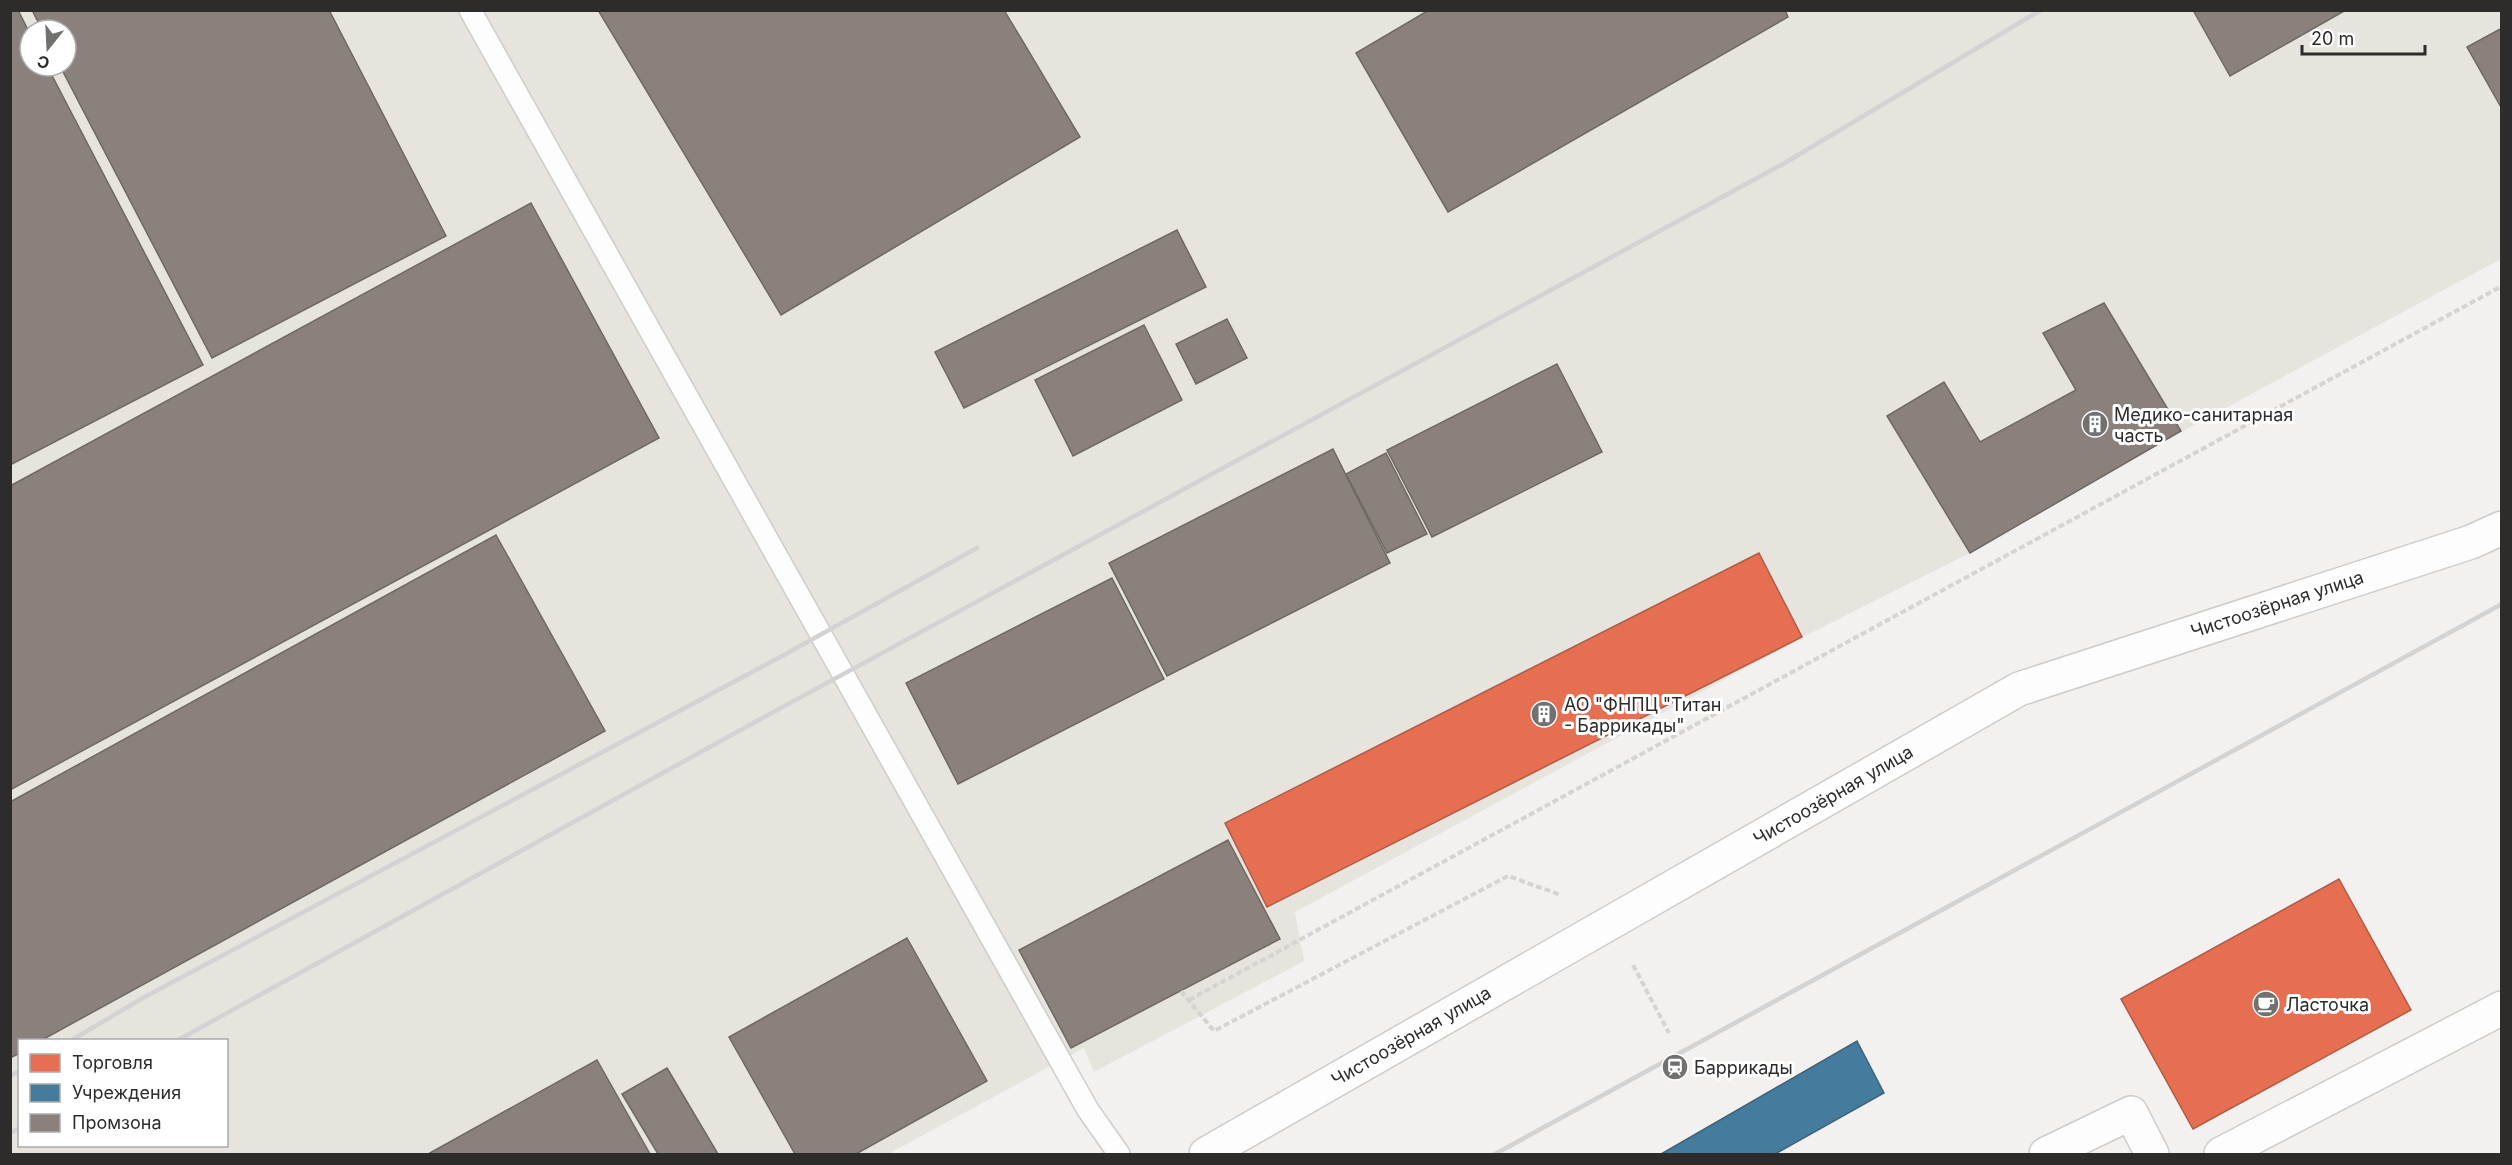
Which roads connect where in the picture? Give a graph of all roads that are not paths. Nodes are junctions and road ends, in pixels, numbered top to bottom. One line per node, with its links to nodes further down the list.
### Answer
1 (470, 10): 4 (lane)
2 (2502, 528): 5 (street, Чистоозёрная улица)
3 (2502, 1008): 8 (street)
4 (1119, 1155)
5 (1206, 1155)
6 (2046, 1155): 7 (street)
7 (2152, 1155)
8 (2222, 1155)

